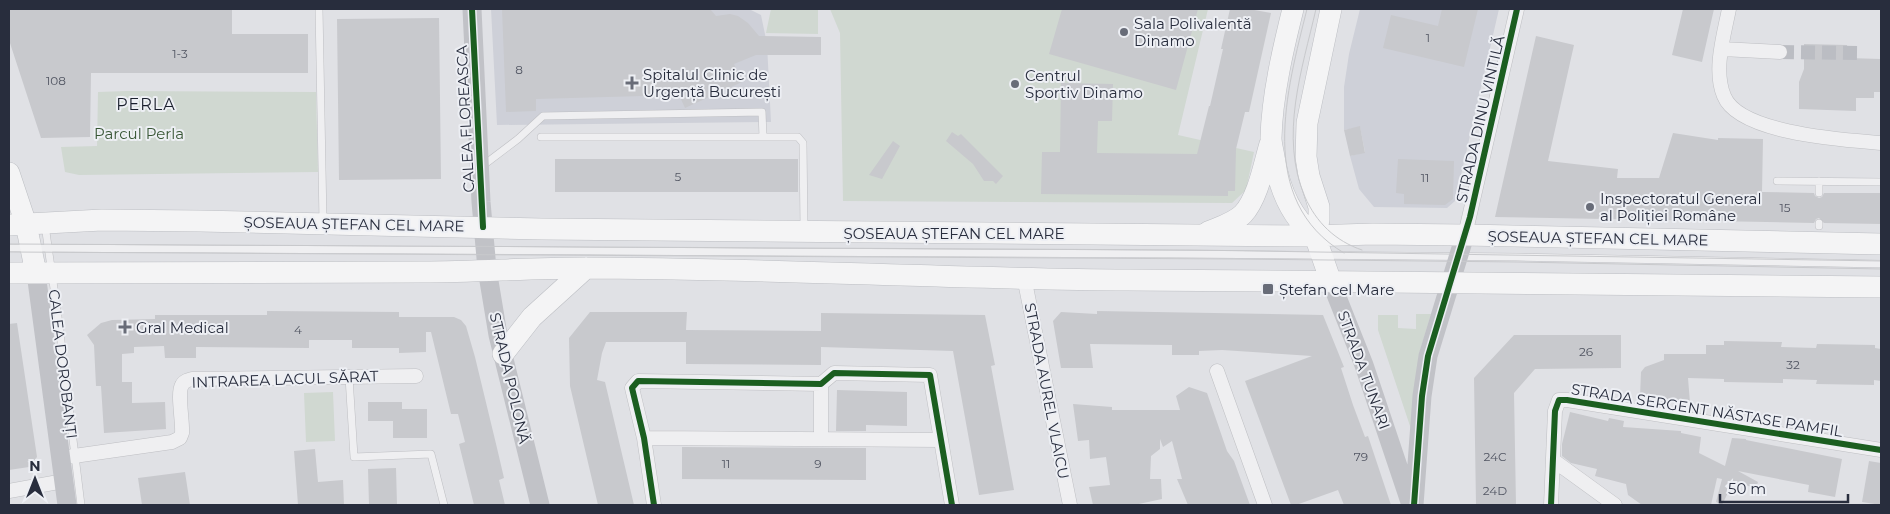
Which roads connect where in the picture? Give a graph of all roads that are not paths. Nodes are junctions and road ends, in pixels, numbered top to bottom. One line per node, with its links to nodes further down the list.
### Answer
1 (319, 9): 20 (lane)
2 (472, 9): 13 (street, CALEA FLOREASCA)
3 (1293, 9): 11 (main road)
4 (1331, 9): 25 (main road)
5 (1517, 9): 24 (street, STRADA DINU VINTILĂ)
6 (1729, 9): 7 (street)
7 (1722, 50): 8 (street); 12 (street)
8 (1780, 52)
9 (541, 137): 10 (lane)
10 (763, 137): 13 (lane); 22 (lane)
11 (1271, 139): 23 (main road); 25 (main road)
12 (1881, 143)
13 (479, 168): 21 (street, CALEA FLOREASCA)
14 (9, 174): 19 (main road, CALEA DOROBANȚI)
15 (1777, 181): 16 (lane)
16 (1819, 182): 17 (lane); 18 (lane)
17 (1881, 182)
18 (1819, 192)
19 (26, 224): 20 (main road, ȘOSEAUA ȘTEFAN CEL MARE); 28 (main road, CALEA DOROBANȚI)
20 (323, 224): 21 (main road, ȘOSEAUA ȘTEFAN CEL MARE)
21 (483, 227): 22 (main road, ȘOSEAUA ȘTEFAN CEL MARE); 31 (street, CALEA FLOREASCA)
22 (804, 232): 23 (main road, ȘOSEAUA ȘTEFAN CEL MARE)
23 (1204, 234): 25 (main road, ȘOSEAUA ȘTEFAN CEL MARE)
24 (1465, 235): 25 (main road, ȘOSEAUA ȘTEFAN CEL MARE); 26 (main road, ȘOSEAUA ȘTEFAN CEL MARE); 30 (street, STRADA TUNARI)
25 (1315, 236): 29 (main road, STRADA TUNARI)
26 (1881, 244)
27 (9, 248): 28 (lane, ȘOSEAUA ȘTEFAN CEL MARE)
28 (40, 248): 31 (lane, ȘOSEAUA ȘTEFAN CEL MARE); 35 (main road, CALEA DOROBANȚI)
29 (1322, 256): 30 (lane, ȘOSEAUA ȘTEFAN CEL MARE); 31 (lane, ȘOSEAUA ȘTEFAN CEL MARE); 37 (main road, STRADA TUNARI)
30 (1459, 257): 32 (lane, ȘOSEAUA ȘTEFAN CEL MARE); 38 (street, STRADA TUNARI)
31 (486, 260): 33 (main road, ȘOSEAUA ȘTEFAN CEL MARE); 35 (main road, ȘOSEAUA ȘTEFAN CEL MARE); 40 (street, STRADA POLONĂ)
32 (1881, 264)
33 (586, 268): 36 (main road, ȘOSEAUA ȘTEFAN CEL MARE); 40 (main road)
34 (9, 273): 35 (main road, ȘOSEAUA ȘTEFAN CEL MARE)
35 (44, 273): 49 (street)
36 (1024, 277): 37 (main road, ȘOSEAUA ȘTEFAN CEL MARE); 59 (street, STRADA AUREL VLAICU)
37 (1331, 282): 38 (main road, ȘOSEAUA ȘTEFAN CEL MARE); 61 (street, STRADA TUNARI)
38 (1451, 282): 39 (main road, ȘOSEAUA ȘTEFAN CEL MARE); 61 (street, STRADA TUNARI)
39 (1881, 287)
40 (503, 354): 56 (street, STRADA POLONĂ)
41 (1217, 371): 60 (street)
42 (416, 376): 43 (street, INTRAREA LACUL SĂRAT)
43 (349, 377): 49 (street, INTRAREA LACUL SĂRAT); 55 (lane)
44 (821, 384): 45 (street); 46 (street); 47 (street)
45 (644, 438): 46 (street); 57 (street)
46 (821, 438): 47 (street)
47 (941, 440): 58 (street)
48 (1881, 450): 50 (street, STRADA SERGENT NĂSTASE PAMFIL)
49 (68, 457): 51 (street); 54 (lane, CALEA DOROBANȚI)
50 (1553, 460): 62 (street); 63 (street)
51 (64, 481): 52 (street); 53 (street)
52 (9, 491)
53 (67, 505)
54 (81, 505)
55 (444, 505)
56 (540, 505)
57 (654, 505)
58 (952, 505)
59 (1070, 505)
60 (1264, 505)
61 (1413, 505)
62 (1551, 505)
63 (1615, 505)

